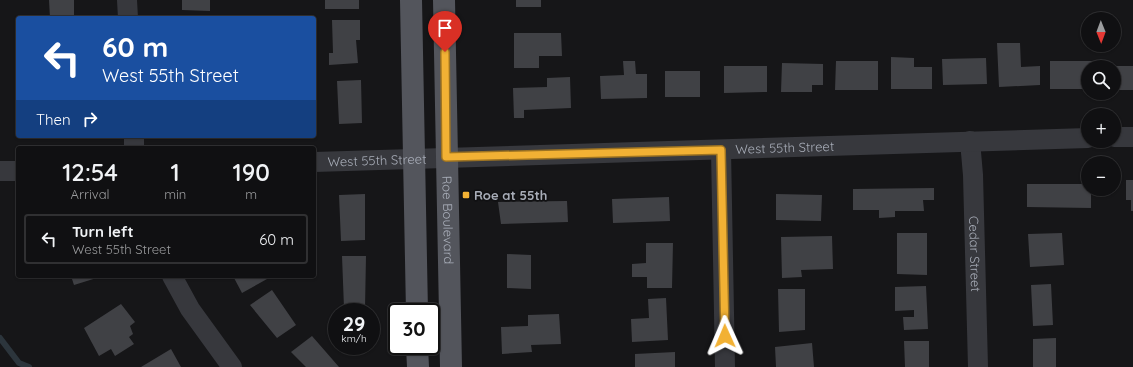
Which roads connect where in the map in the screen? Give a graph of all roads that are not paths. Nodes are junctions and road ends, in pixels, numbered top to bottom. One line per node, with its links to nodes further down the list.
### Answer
1 (127, 0): 4 (street)
2 (411, 0): 11 (main road)
3 (444, 0): 10 (main road, Roe Boulevard)
4 (128, 16)
5 (1121, 137): 6 (street)
6 (1133, 137)
7 (1081, 138): 8 (street, West 55th Street)
8 (970, 141): 9 (street, West 55th Street); 22 (street, Cedar Street)
9 (721, 150): 10 (street, West 55th Street); 21 (street)
10 (446, 157): 11 (street, West 55th Street); 20 (main road, Roe Boulevard)
11 (413, 158): 12 (street, West 55th Street); 16 (main road)
12 (316, 162)
13 (0, 171): 14 (street)
14 (16, 171)
15 (173, 278): 18 (street)
16 (417, 303)
17 (417, 355): 19 (main road)
18 (232, 367)
19 (418, 367)
20 (451, 367)
21 (725, 367)
22 (978, 367)

